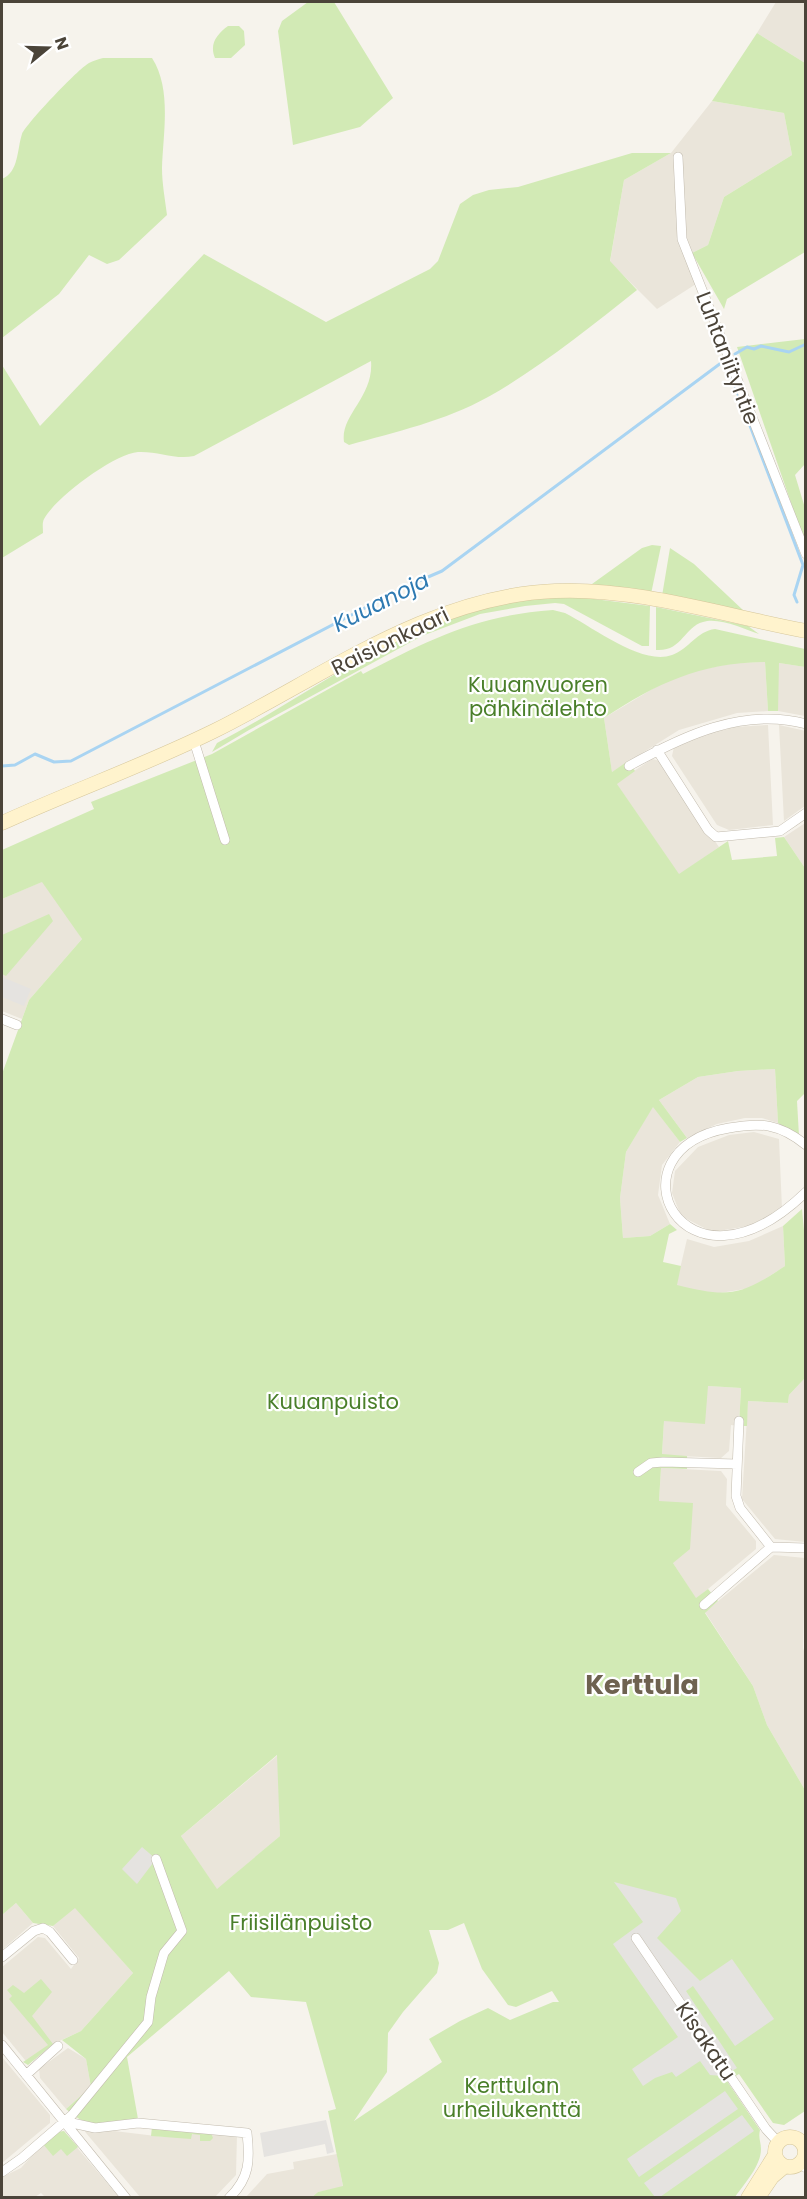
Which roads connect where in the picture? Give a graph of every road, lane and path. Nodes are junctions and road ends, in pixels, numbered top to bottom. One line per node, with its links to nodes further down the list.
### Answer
1 (678, 157): 2 (street, Luhtaniityntie)
2 (806, 554)
3 (806, 631): 5 (main road, Raisionkaari)
4 (806, 724): 6 (street)
5 (194, 741): 9 (main road, Raisionkaari); 10 (street)
6 (657, 750): 7 (street); 8 (street)
7 (629, 766)
8 (806, 813)
9 (2, 823)
10 (225, 840)
11 (2, 1019): 12 (street)
12 (17, 1025)
13 (806, 1145): 14 (street)
14 (806, 1192)
15 (739, 1421): 16 (street)
16 (737, 1464): 17 (street); 18 (street)
17 (638, 1472)
18 (771, 1547): 19 (street); 20 (street)
19 (806, 1548)
20 (704, 1605)
21 (156, 1859): 28 (street)
22 (636, 1938): 30 (street, Kisakatu)
23 (2, 1957): 24 (street)
24 (73, 1960)
25 (2, 2045): 27 (street)
26 (58, 2046): 27 (street)
27 (26, 2075): 28 (street)
28 (63, 2121): 33 (street); 34 (street); 35 (street)
29 (803, 2140): 30 (main road); 31 (main road)
30 (776, 2148): 32 (main road); 36 (main road)
31 (803, 2165): 32 (main road)
32 (785, 2166): 37 (main road)
33 (2, 2172)
34 (126, 2198)
35 (229, 2198)
36 (748, 2198)
37 (757, 2198)

